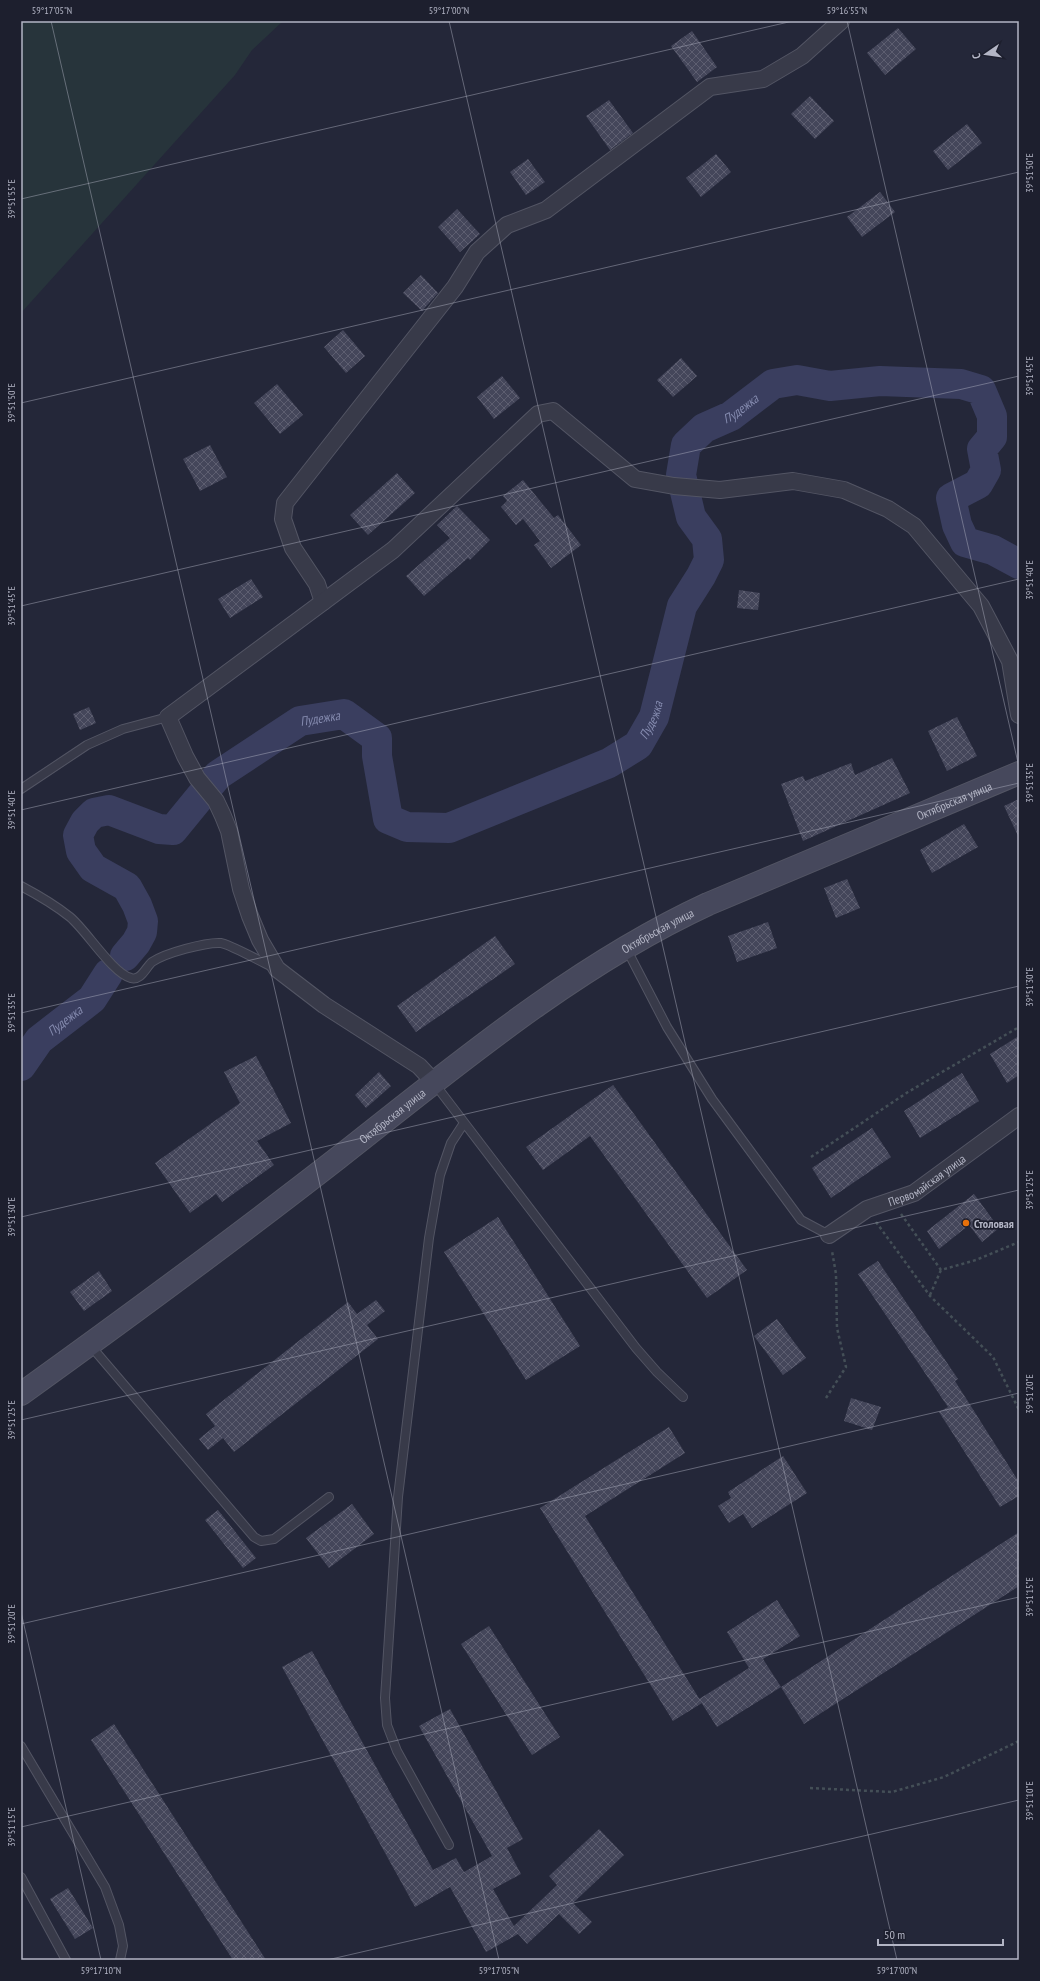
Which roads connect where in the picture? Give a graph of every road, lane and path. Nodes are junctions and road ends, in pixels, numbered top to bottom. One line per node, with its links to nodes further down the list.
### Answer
1 (841, 21): 2 (street)
2 (323, 602): 3 (street); 4 (street)
3 (1019, 715)
4 (168, 717): 6 (lane); 9 (street)
5 (1019, 773): 8 (street, Октябрьская улица)
6 (21, 789)
7 (21, 886): 9 (lane)
8 (625, 947): 11 (street, Октябрьская улица); 17 (lane)
9 (277, 969): 11 (street)
10 (1019, 1027): 14 (path)
11 (434, 1082): 13 (lane); 21 (street, Октябрьская улица)
12 (1019, 1116): 15 (street, Первомайская улица)
13 (464, 1122): 23 (lane); 30 (lane)
14 (811, 1157)
15 (892, 1201): 16 (street, Первомайская улица); 19 (path)
16 (867, 1209): 17 (street, Первомайская улица); 20 (path)
17 (829, 1235): 24 (path)
18 (1019, 1242): 19 (path)
19 (941, 1270): 20 (path)
20 (930, 1296): 25 (path)
21 (90, 1344): 22 (street, Октябрьская улица); 26 (lane)
22 (21, 1394)
23 (683, 1397)
24 (826, 1398)
25 (1019, 1410)
26 (329, 1497)
27 (1019, 1740): 29 (path)
28 (21, 1746): 33 (lane)
29 (810, 1788)
30 (449, 1845)
31 (21, 1877): 32 (lane)
32 (66, 1960)
33 (120, 1960)

